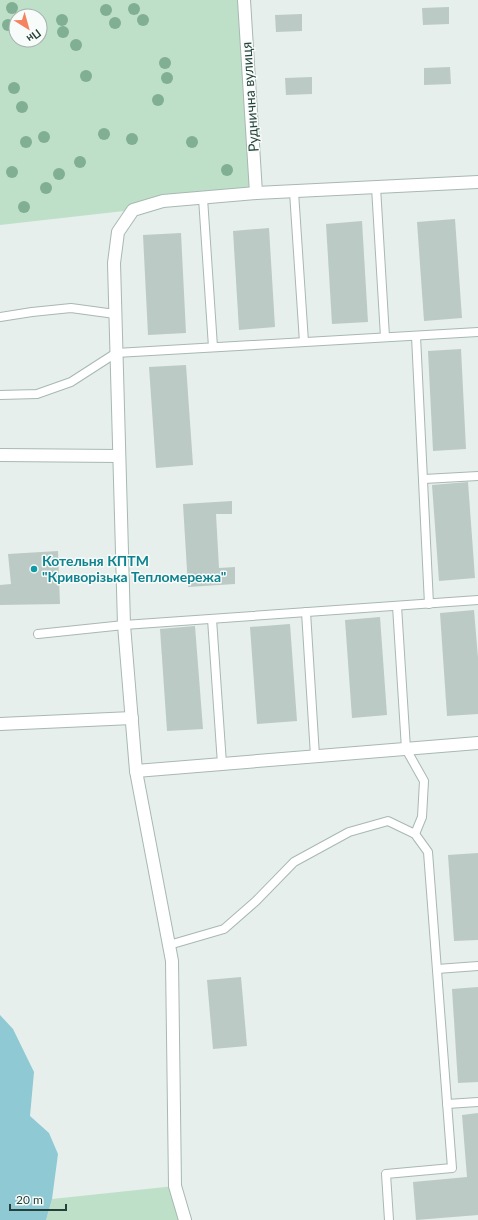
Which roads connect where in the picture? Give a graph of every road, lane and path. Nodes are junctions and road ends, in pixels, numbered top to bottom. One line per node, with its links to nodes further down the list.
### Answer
1 (244, 0): 5 (street, Руднична вулиця)
2 (478, 182): 3 (street)
3 (376, 188): 4 (street); 11 (lane)
4 (294, 192): 5 (street); 12 (lane)
5 (256, 194): 6 (street)
6 (203, 198): 7 (street); 13 (lane)
7 (115, 314): 8 (lane); 14 (street)
8 (0, 317)
9 (478, 332): 10 (lane)
10 (416, 336): 11 (lane); 19 (lane)
11 (385, 337): 12 (lane)
12 (304, 342): 13 (lane)
13 (213, 347): 14 (lane)
14 (116, 352): 15 (lane); 17 (street)
15 (0, 395)
16 (0, 455): 17 (street)
17 (119, 456): 25 (street)
18 (478, 476): 19 (lane)
19 (424, 479): 21 (lane)
20 (478, 600): 21 (lane)
21 (429, 604): 22 (lane)
22 (397, 606): 23 (lane); 30 (lane)
23 (306, 612): 24 (lane); 31 (lane)
24 (212, 619): 25 (lane); 32 (lane)
25 (124, 625): 26 (lane); 27 (street)
26 (38, 634)
27 (132, 718): 28 (street); 33 (street)
28 (0, 724)
29 (478, 743): 30 (street)
30 (406, 749): 31 (street); 34 (lane)
31 (315, 756): 32 (street)
32 (222, 764): 33 (street)
33 (136, 771): 35 (street)
34 (415, 834): 35 (lane); 37 (lane)
35 (169, 945): 40 (street)
36 (478, 966): 37 (lane)
37 (437, 969): 39 (lane)
38 (478, 1102): 39 (lane)
39 (447, 1104): 41 (lane)
40 (185, 1220)
41 (389, 1220)

